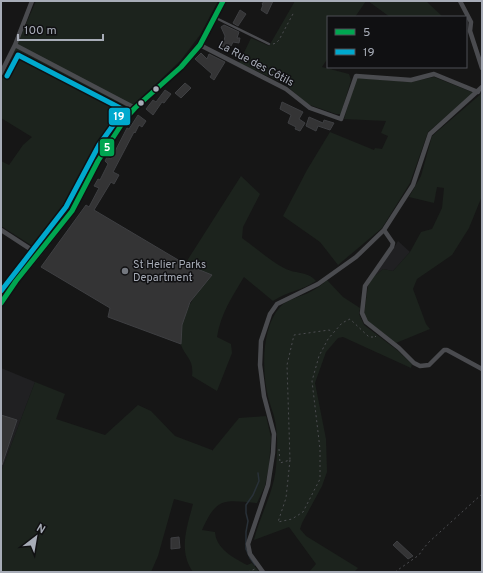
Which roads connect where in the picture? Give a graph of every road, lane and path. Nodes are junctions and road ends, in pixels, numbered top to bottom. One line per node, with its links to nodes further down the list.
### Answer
1 (32, 1): 7 (street)
2 (223, 1): 5 (main road)
3 (460, 1): 9 (street)
4 (294, 12): 6 (path)
5 (215, 18): 6 (lane); 8 (main road)
6 (269, 44)
7 (15, 45): 10 (street); 13 (street)
8 (200, 45): 12 (street, La Rue des Côtils); 13 (main road)
9 (482, 68)
10 (1, 73)
11 (482, 87): 12 (street)
12 (478, 92): 15 (street)
13 (135, 108): 16 (main road)
14 (1, 230): 16 (street)
15 (384, 230): 18 (street); 21 (street)
16 (38, 254): 17 (main road)
17 (1, 303)
18 (375, 329): 19 (path); 20 (street)
19 (334, 332): 22 (path); 22 (path)
20 (482, 369)
21 (274, 453): 22 (path); 26 (street)
22 (290, 460)
23 (482, 494): 27 (path)
24 (254, 569): 25 (path)
25 (248, 572)
26 (263, 572)
27 (395, 572)

